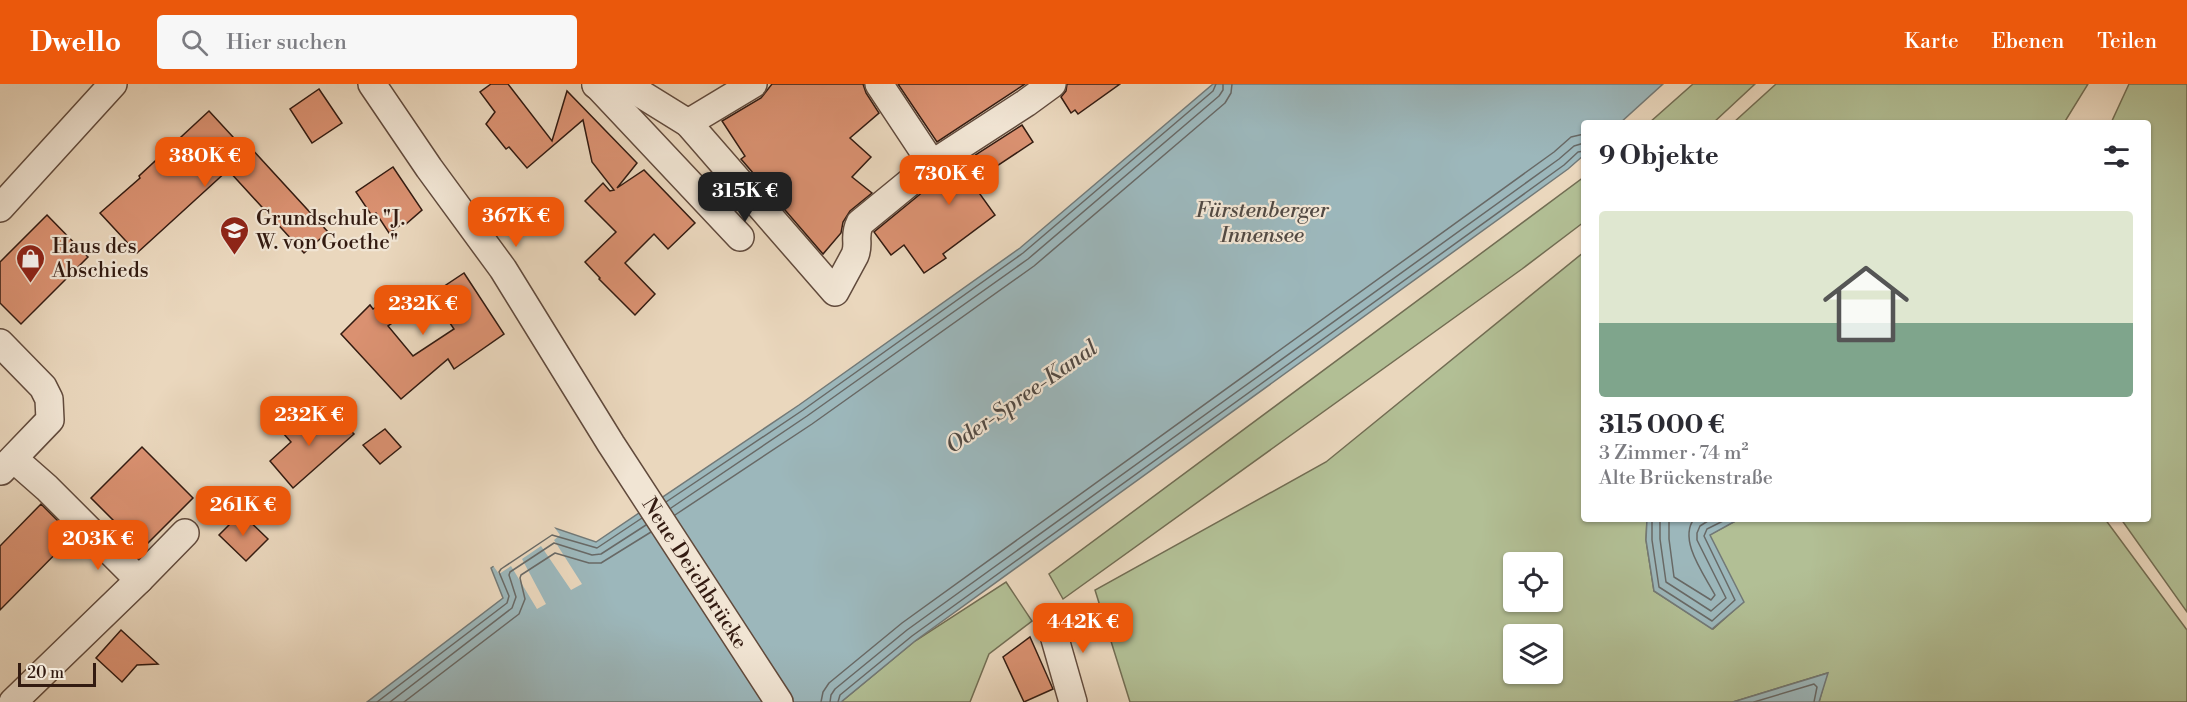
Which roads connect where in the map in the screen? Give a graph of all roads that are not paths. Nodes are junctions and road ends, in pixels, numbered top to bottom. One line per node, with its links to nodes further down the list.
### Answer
1 (113, 84): 9 (street)
2 (372, 84): 17 (street, Neue Deichbrücke)
3 (596, 84): 7 (street); 10 (street)
4 (753, 84): 7 (street)
5 (879, 84): 8 (street)
6 (1052, 84): 8 (street)
7 (688, 123): 8 (street)
8 (932, 164)
9 (0, 208)
10 (740, 237)
11 (0, 343): 12 (street)
12 (7, 465): 14 (street)
13 (185, 533): 14 (street)
14 (139, 580): 16 (street)
15 (1049, 618): 18 (street)
16 (13, 702)
17 (779, 702)
18 (1073, 702)

